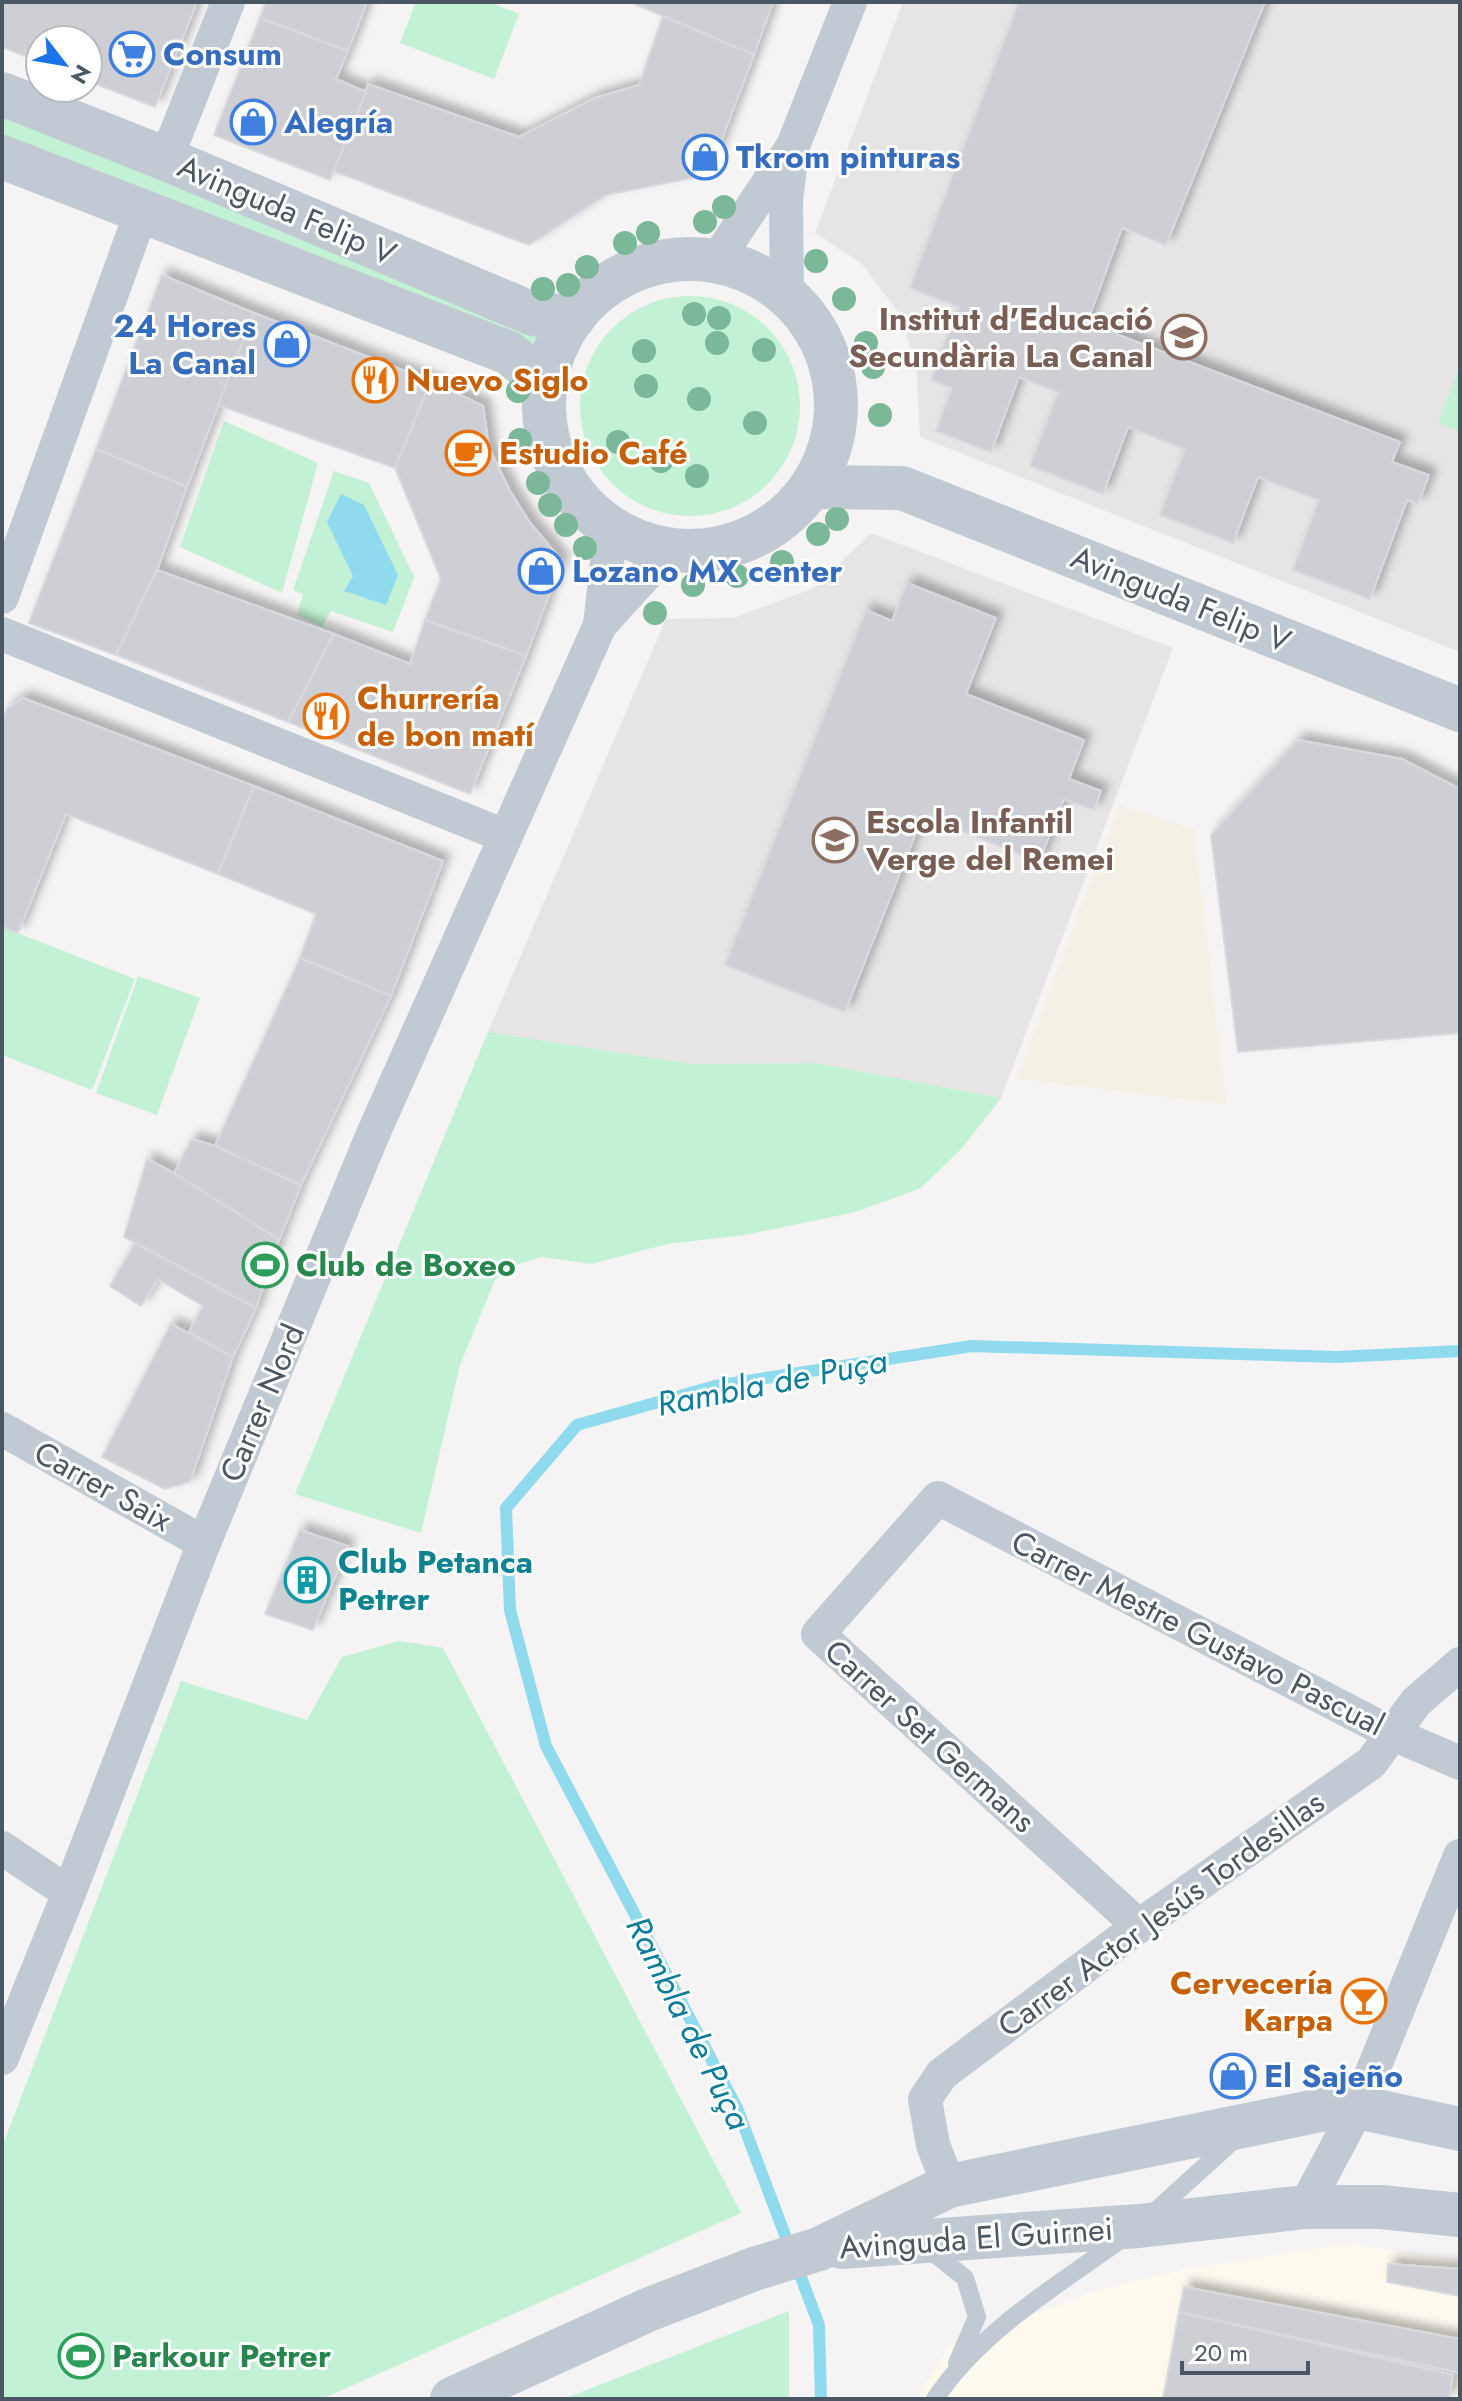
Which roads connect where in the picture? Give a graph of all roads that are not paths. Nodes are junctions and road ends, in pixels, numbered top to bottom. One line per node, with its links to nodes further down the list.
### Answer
1 (228, 2): 6 (street)
2 (850, 2): 4 (street)
3 (2, 94): 6 (street, Avinguda Felip V)
4 (793, 146): 8 (street); 9 (street)
5 (2, 157): 7 (street, Avinguda Felip V)
6 (166, 159): 10 (street, Avinguda Felip V)
7 (142, 210): 11 (street, Avinguda Felip V); 17 (street)
8 (716, 261): 9 (street); 10 (street)
9 (787, 295): 12 (street)
10 (574, 317): 11 (street)
11 (546, 384): 15 (street)
12 (835, 425): 13 (street); 14 (street, Avinguda Felip V)
13 (812, 487): 14 (street, Avinguda Felip V); 16 (street)
14 (902, 488): 20 (street, Avinguda Felip V)
15 (611, 528): 16 (street); 18 (street, Carrer Nord)
16 (668, 550): 18 (street, Carrer Nord)
17 (2, 597)
18 (600, 625): 21 (street, Carrer Nord)
19 (2, 634): 21 (street)
20 (1460, 710)
21 (505, 836): 24 (street, Carrer Nord)
22 (2, 1429): 24 (street, Carrer Saix)
23 (938, 1498): 26 (street, Carrer Mestre Gustavo Pascual); 31 (street, Carrer Set Germans)
24 (204, 1543): 30 (street, Carrer Nord)
25 (1460, 1664): 26 (street, Carrer Actor Jesús Tordesillas)
26 (1393, 1734): 27 (street, Carrer Mestre Gustavo Pascual); 31 (street, Carrer Actor Jesús Tordesillas)
27 (1460, 1763)
28 (2, 1848): 30 (street)
29 (1460, 1856): 33 (street)
30 (69, 1893): 32 (street, Carrer Nord)
31 (1139, 1926): 36 (street, Carrer Actor Jesús Tordesillas)
32 (2, 2058)
33 (1358, 2107): 34 (street, Avinguda El Guirnei); 35 (street, Avinguda El Guirnei); 37 (street)
34 (1252, 2124): 36 (street, Avinguda El Guirnei); 39 (lane)
35 (1460, 2129)
36 (949, 2186): 41 (street, Avinguda El Guirnei)
37 (1305, 2207): 38 (street, Avinguda El Guirnei); 39 (street, Avinguda El Guirnei)
38 (1460, 2215)
39 (1139, 2226): 40 (street, Avinguda El Guirnei); 42 (lane)
40 (920, 2242): 41 (street, Avinguda El Guirnei); 42 (lane)
41 (819, 2249): 43 (street)
42 (955, 2370): 44 (lane)
43 (452, 2399)
44 (935, 2399)

